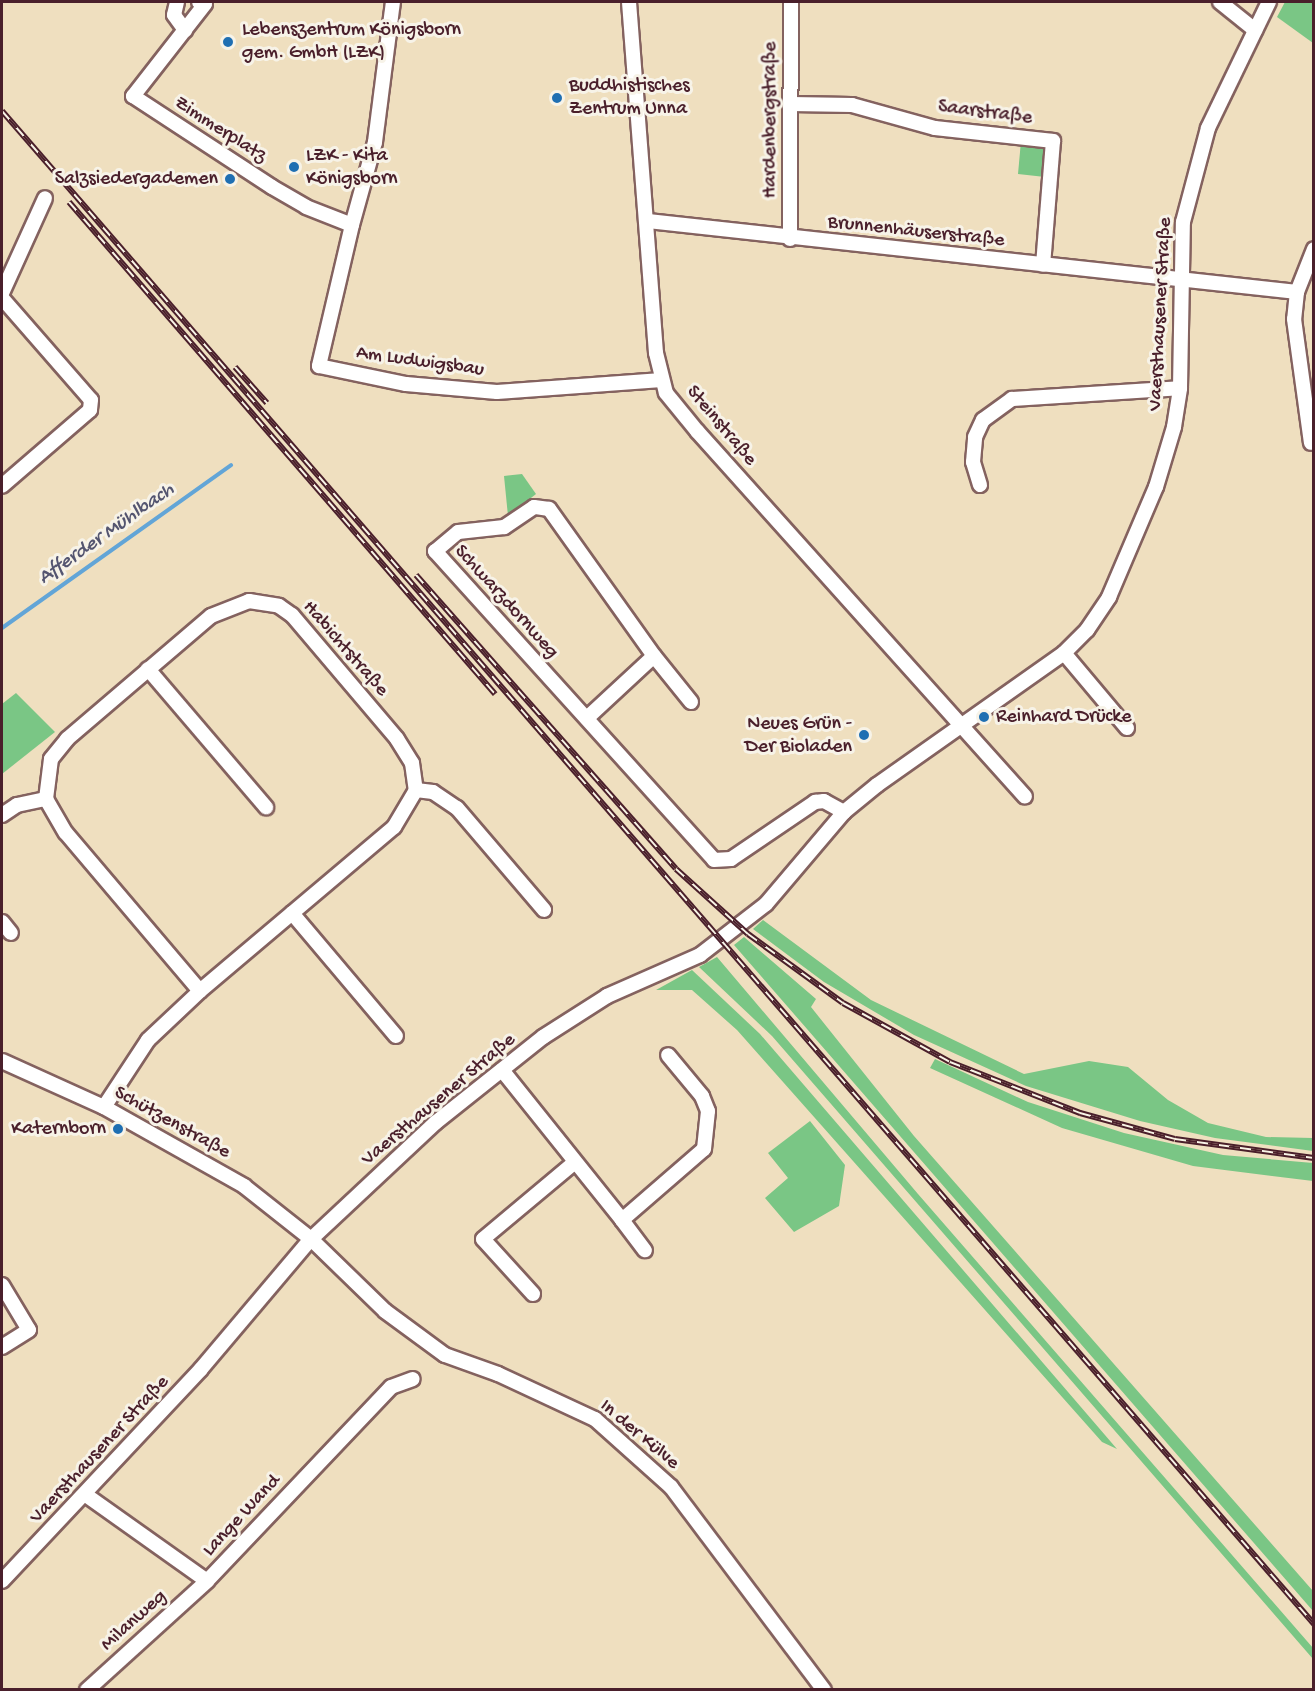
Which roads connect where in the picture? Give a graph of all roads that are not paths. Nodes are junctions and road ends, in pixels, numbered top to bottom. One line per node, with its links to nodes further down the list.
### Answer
1 (177, 2): 8 (street)
2 (199, 2): 8 (street, Zimmerplatz)
3 (393, 2): 13 (street)
4 (629, 2): 12 (street, Steinstraße)
5 (791, 2): 10 (street, Hardenbergstraße)
6 (1220, 2): 9 (street)
7 (1269, 2): 9 (street, Vaersthausener Straße)
8 (185, 30): 13 (street, Zimmerplatz)
9 (1255, 30): 17 (street, Vaersthausener Straße)
10 (791, 104): 14 (street, Hardenbergstraße); 16 (street, Saarstraße)
11 (45, 198): 18 (street)
12 (648, 222): 14 (street, Brunnenhäuserstraße); 21 (street, Steinstraße)
13 (352, 225): 21 (street, Am Ludwigsbau)
14 (790, 239): 16 (street, Brunnenhäuserstraße)
15 (1314, 249): 19 (street)
16 (1043, 265): 17 (street, Brunnenhäuserstraße)
17 (1181, 276): 19 (street, Brunnenhäuserstraße); 22 (street, Vaersthausener Straße)
18 (2, 292)
19 (1297, 292): 23 (street)
20 (2, 298): 25 (street)
21 (662, 380): 31 (street, Steinstraße)
22 (1180, 388): 24 (street); 26 (street, Vaersthausener Straße)
23 (1311, 442)
24 (980, 485)
25 (2, 486)
26 (1064, 652): 31 (street, Vaersthausener Straße); 32 (street)
27 (654, 656): 29 (street, Schwarzdornweg); 30 (street); 30 (street, Schwarzdornweg)
28 (148, 669): 33 (street, Habichtstraße); 35 (street, Habichtstraße); 36 (street)
29 (691, 702)
30 (587, 718): 37 (street, Schwarzdornweg)
31 (962, 724): 34 (street); 37 (street, Vaersthausener Straße)
32 (1127, 728)
33 (416, 790): 39 (street); 40 (street)
34 (1025, 796)
35 (46, 799): 38 (street); 41 (street)
36 (266, 807)
37 (844, 812): 45 (street, Vaersthausener Straße)
38 (2, 815)
39 (544, 910)
40 (292, 913): 41 (street); 42 (street)
41 (200, 991): 46 (street)
42 (396, 1036)
43 (668, 1055): 48 (street)
44 (2, 1061): 46 (street, Schützenstraße)
45 (502, 1070): 47 (street); 49 (street, Vaersthausener Straße)
46 (104, 1107): 49 (street, Schützenstraße)
47 (574, 1163): 48 (street); 52 (street)
48 (622, 1220): 50 (street)
49 (311, 1239): 55 (street, Vaersthausener Straße); 59 (street, In der Külve)
50 (645, 1250)
51 (2, 1285): 53 (street)
52 (533, 1294)
53 (2, 1347)
54 (413, 1379): 57 (street, Lange Wand)
55 (86, 1495): 56 (street, Vaersthausener Straße); 57 (street, Lange Wand)
56 (2, 1581)
57 (207, 1581): 58 (street, Milanweg)
58 (87, 1689)
59 (824, 1689)

